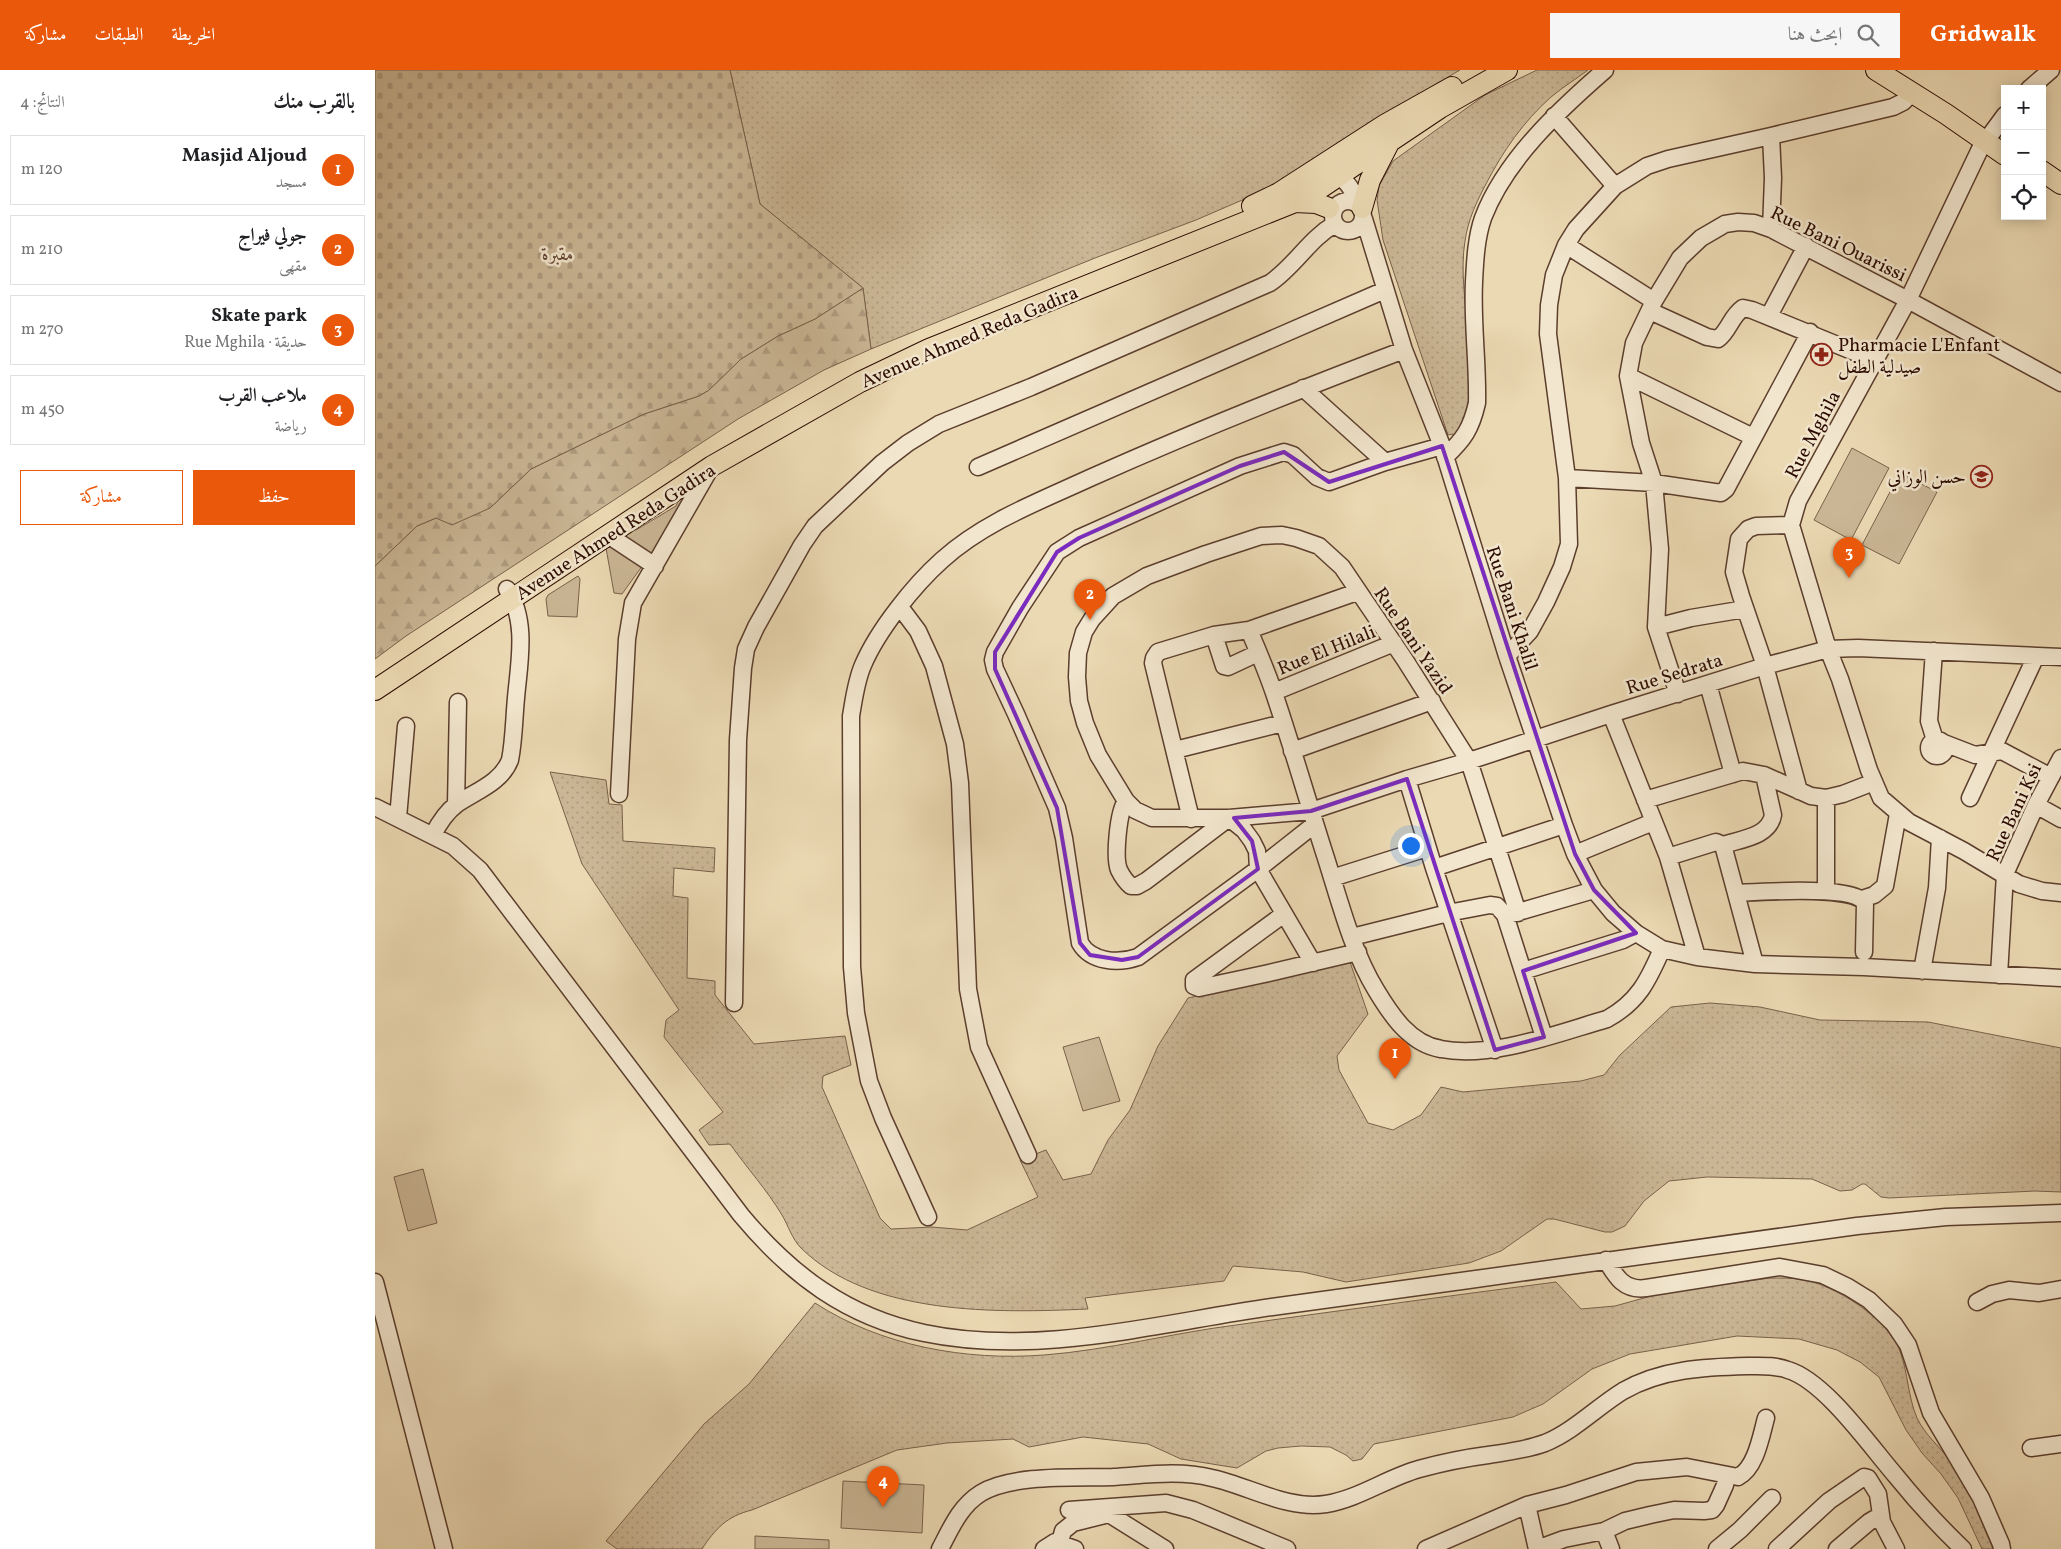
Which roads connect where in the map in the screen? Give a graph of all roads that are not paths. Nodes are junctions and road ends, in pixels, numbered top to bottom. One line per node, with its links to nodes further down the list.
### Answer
1 (1483, 70): 15 (main road, Avenue Ahmed Reda Gadira)
2 (1507, 70): 12 (main road, Avenue Ahmed Reda Gadira)
3 (1605, 70): 9 (street)
4 (1876, 70): 8 (main road)
5 (1897, 70): 13 (main road)
6 (2051, 70): 7 (street)
7 (2034, 85)
8 (1913, 92): 11 (street); 13 (main road)
9 (1555, 116): 19 (street); 39 (street)
10 (2001, 123): 13 (street, Rue Mghila)
11 (1771, 136): 19 (street); 24 (street)
12 (1391, 140): 15 (main road, Avenue Ahmed Reda Gadira); 22 (main road)
13 (1993, 140): 14 (main road); 29 (street, Rue Mghila)
14 (2001, 150)
15 (1327, 173): 21 (main road, Avenue Ahmed Reda Gadira); 22 (street, Rue Bani Khalil); 23 (street); 49 (main road, Avenue Ahmed Reda Gadira)
16 (2046, 174): 17 (main road)
17 (2061, 184)
18 (2046, 185): 20 (main road)
19 (1615, 186): 25 (street)
20 (2061, 195)
21 (1295, 202): 23 (main road); 41 (main road, Avenue Ahmed Reda Gadira)
22 (1361, 210): 23 (street); 23 (street); 27 (street, Rue Bani Khalil)
23 (1336, 219): 27 (street); 131 (street)
24 (1771, 229): 26 (street, Rue Bani Ouarissi); 30 (street, Rue Bani Ouarissi)
25 (1565, 245): 30 (street); 43 (street)
26 (1806, 246): 29 (street, Rue Bani Ouarissi); 31 (street)
27 (1373, 248): 28 (street, Rue Bani Khalil)
28 (1385, 290): 33 (street, Rue Bani Khalil); 42 (street)
29 (1908, 300): 34 (street, Rue Mghila); 36 (street, Rue Bani Ouarissi)
30 (1652, 306): 31 (street); 35 (street, Rue Bani Ouarissi)
31 (1770, 317): 32 (street)
32 (1809, 332): 34 (street); 38 (street)
33 (1404, 350): 37 (street); 39 (street, Rue Bani Khalil)
34 (1874, 360): 45 (street, Rue Mghila)
35 (1628, 376): 38 (street); 44 (street, Rue Bani Ouarissi)
36 (2061, 383)
37 (1303, 388): 40 (street); 50 (street)
38 (1753, 436): 44 (street)
39 (1443, 452): 40 (street); 59 (street, Rue Bani Khalil)
40 (1385, 462): 109 (street)
41 (712, 466): 46 (main road, Avenue Ahmed Reda Gadira); 47 (street)
42 (978, 467)
43 (1567, 478): 44 (street); 59 (street)
44 (1654, 484): 52 (street, Rue Bani Ouarissi)
45 (1791, 525): 51 (street); 56 (street)
46 (608, 536): 47 (street); 49 (main road, Avenue Ahmed Reda Gadira)
47 (655, 566): 85 (street)
48 (1357, 592): 53 (street); 55 (street, Rue Bani Yazid); 89 (street, Rue Bani Yazid)
49 (510, 593): 63 (main road, Avenue Ahmed Reda Gadira); 65 (main road, Avenue Ahmed Reda Gadira); 90 (street)
50 (900, 607): 134 (street); 136 (street)
51 (1745, 608): 52 (street); 62 (street)
52 (1656, 627): 67 (street, Rue Bani Ouarissi)
53 (1249, 630): 54 (street); 58 (street)
54 (1214, 635): 58 (street); 74 (street)
55 (1394, 643): 66 (street, Rue El Hilali); 68 (street, Rue Bani Yazid)
56 (1828, 649): 57 (street, Rue Sedrata); 62 (street, Rue Sedrata); 83 (street)
57 (1934, 651): 60 (street, Rue Sedrata); 76 (street)
58 (1259, 654): 66 (street)
59 (1507, 656): 73 (street, Rue Bani Khalil)
60 (2036, 656): 61 (street, Rue Sedrata); 76 (street)
61 (2061, 657)
62 (1765, 666): 64 (street, Rue Sedrata); 84 (street)
63 (375, 676)
64 (1707, 684): 67 (street, Rue Sedrata); 79 (street)
65 (375, 690)
66 (1274, 692): 71 (street)
67 (1678, 694): 70 (street, Rue Sedrata)
68 (1432, 701): 75 (street); 78 (street, Rue Bani Yazid)
69 (458, 702): 90 (street)
70 (1611, 714): 73 (street, Rue Sedrata); 88 (street)
71 (1283, 723): 74 (street); 75 (street)
72 (406, 726): 94 (street)
73 (1534, 738): 78 (street, Rue Sedrata); 100 (street, Rue Bani Khalil)
74 (1175, 750): 97 (street)
75 (1293, 751): 96 (street)
76 (1990, 752): 81 (street); 87 (street)
77 (2061, 758): 81 (street, Rue Bani Ksi)
78 (1469, 761): 82 (street, Rue Sedrata); 104 (street, Rue Bani Yazid)
79 (1733, 774): 80 (street); 88 (street)
80 (1764, 775): 84 (street); 103 (street)
81 (2051, 776): 91 (street, Rue Bani Ksi)
82 (1407, 779): 96 (street, Rue Sedrata); 105 (street)
83 (1873, 782): 86 (street); 93 (street)
84 (1799, 791): 86 (street)
85 (619, 794)
86 (1827, 798): 113 (street)
87 (1970, 798)
88 (1645, 800): 99 (street)
89 (1126, 801): 95 (street); 97 (street)
90 (456, 805): 101 (street)
91 (2036, 805): 98 (street); 110 (street, Rue Bani Ksi)
92 (375, 807): 94 (street)
93 (1898, 814): 102 (street); 116 (street)
94 (398, 818): 101 (street)
95 (1229, 818): 96 (street); 97 (street); 109 (street)
96 (1313, 818): 109 (street); 111 (street)
97 (1191, 819)
98 (2061, 819)
99 (1653, 822): 106 (street); 107 (street)
100 (1564, 825): 104 (street); 106 (street, Rue Bani Khalil)
101 (433, 835): 137 (street)
102 (1940, 838): 110 (street); 128 (street)
103 (1723, 845): 107 (street); 114 (street)
104 (1496, 847): 108 (street); 119 (street, Rue Bani Yazid)
105 (1427, 848): 108 (street); 111 (street)
106 (1575, 854): 112 (street, Rue Bani Khalil)
107 (1668, 857): 124 (street)
108 (1434, 868): 117 (street)
109 (1258, 869): 118 (street)
110 (2005, 874): 115 (street); 129 (street, Rue Bani Ksi)
111 (1333, 878): 121 (street)
112 (1594, 890): 119 (street); 120 (street, Rue Bani Khalil)
113 (1825, 891): 114 (street); 116 (street)
114 (1737, 893): 126 (street)
115 (2061, 893)
116 (1862, 899): 123 (street)
117 (1448, 913): 119 (street); 121 (street); 133 (street)
118 (1284, 914): 125 (street); 125 (street)
119 (1512, 914): 127 (street, Rue Bani Yazid)
120 (1636, 933): 122 (street, Rue Bani Khalil); 127 (street)
121 (1355, 944): 125 (street); 133 (street)
122 (1662, 949): 124 (street, Rue Bani Khalil); 132 (street)
123 (1864, 952)
124 (1697, 957): 126 (street, Rue Bani Khalil)
125 (1313, 963)
126 (1755, 964): 128 (street, Rue Bani Khalil)
127 (1523, 971): 132 (street, Rue Bani Yazid)
128 (1922, 971): 129 (street, Rue Bani Khalil)
129 (1999, 974): 130 (street, Rue Bani Khalil)
130 (2061, 978)
131 (734, 1003)
132 (1544, 1036): 133 (street)
133 (1495, 1050)
134 (1028, 1155)
135 (2061, 1212): 137 (street)
136 (928, 1218)
137 (1606, 1260): 166 (street)
138 (375, 1282): 153 (street)
139 (2061, 1289): 140 (street)
140 (1977, 1302)
141 (1766, 1418): 144 (street)
142 (2061, 1444): 143 (street)
143 (2031, 1448)
144 (1727, 1475): 146 (street); 150 (street)
145 (1772, 1498): 161 (street)
146 (1527, 1505): 158 (street); 159 (street)
147 (1069, 1510): 148 (street)
148 (1110, 1511): 152 (street); 156 (street); 157 (street)
149 (1882, 1522): 162 (street); 163 (street); 164 (street)
150 (1604, 1530): 151 (street); 160 (street)
151 (1565, 1544): 159 (street)
152 (1068, 1546): 155 (street)
153 (444, 1549)
154 (940, 1549): 165 (street)
155 (1044, 1549)
156 (1165, 1549)
157 (1287, 1549)
158 (1426, 1549)
159 (1537, 1549)
160 (1611, 1549)
161 (1717, 1549)
162 (1777, 1549)
163 (1837, 1549)
164 (1896, 1549)
165 (1963, 1549)
166 (2002, 1549)

